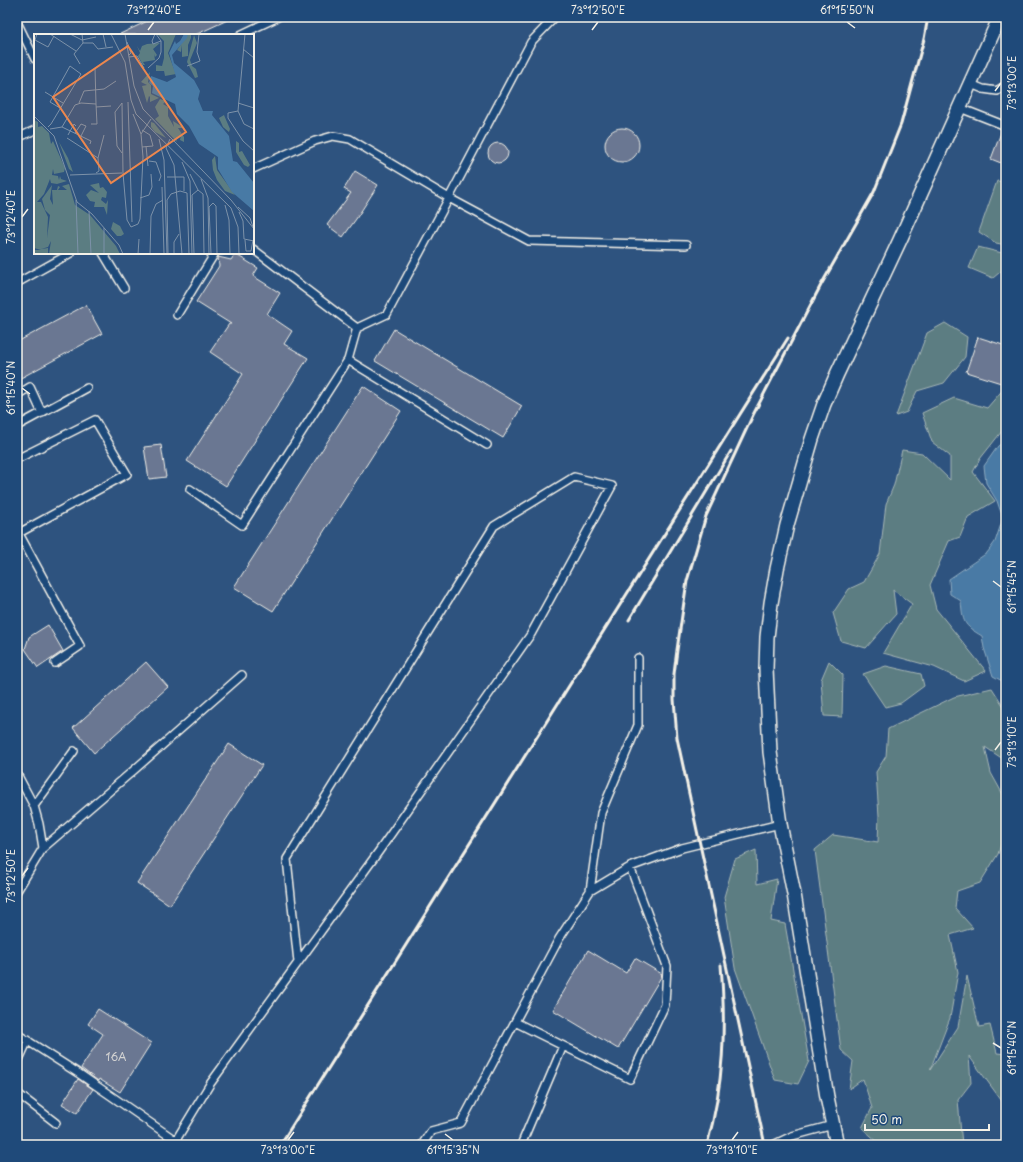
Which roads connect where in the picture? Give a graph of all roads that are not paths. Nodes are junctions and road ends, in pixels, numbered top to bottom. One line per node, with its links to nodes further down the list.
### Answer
1 (278, 17): 5 (lane)
2 (555, 17): 14 (lane)
3 (1000, 17): 7 (street)
4 (17, 22): 6 (lane)
5 (242, 34)
6 (34, 57)
7 (971, 84): 8 (lane); 9 (street)
8 (1006, 85)
9 (960, 108): 10 (lane); 39 (street)
10 (1006, 126)
11 (34, 130): 12 (lane)
12 (17, 138)
13 (254, 169): 14 (lane)
14 (450, 198): 15 (lane); 23 (lane)
15 (686, 244)
16 (254, 250): 23 (lane)
17 (69, 254): 20 (lane)
18 (104, 254): 21 (lane)
19 (214, 254): 22 (lane)
20 (17, 283)
21 (124, 288)
22 (177, 315)
23 (357, 328): 24 (lane)
24 (348, 360): 29 (lane); 31 (lane)
25 (86, 388): 27 (lane)
26 (17, 395): 27 (lane)
27 (42, 414): 28 (lane)
28 (17, 426)
29 (487, 445)
30 (17, 459): 32 (lane)
31 (190, 489)
32 (18, 531): 34 (lane)
33 (638, 658): 43 (lane)
34 (55, 663)
35 (242, 675): 40 (lane)
36 (74, 751): 38 (lane)
37 (17, 774): 38 (lane)
38 (34, 806): 40 (lane)
39 (780, 824): 41 (lane); 52 (street)
40 (42, 848): 42 (lane)
41 (630, 867): 43 (lane); 48 (lane)
42 (17, 891)
43 (590, 891): 45 (lane)
44 (298, 962): 44 (lane); 53 (lane)
45 (515, 1022): 48 (lane); 54 (lane)
46 (17, 1034): 47 (lane)
47 (28, 1040): 49 (lane); 53 (lane)
48 (563, 1046): 55 (lane)
49 (17, 1064)
50 (17, 1093): 51 (lane)
51 (56, 1124)
52 (833, 1125): 56 (lane); 57 (street)
53 (174, 1142)
54 (422, 1145)
55 (521, 1145)
56 (773, 1145)
57 (837, 1145)

